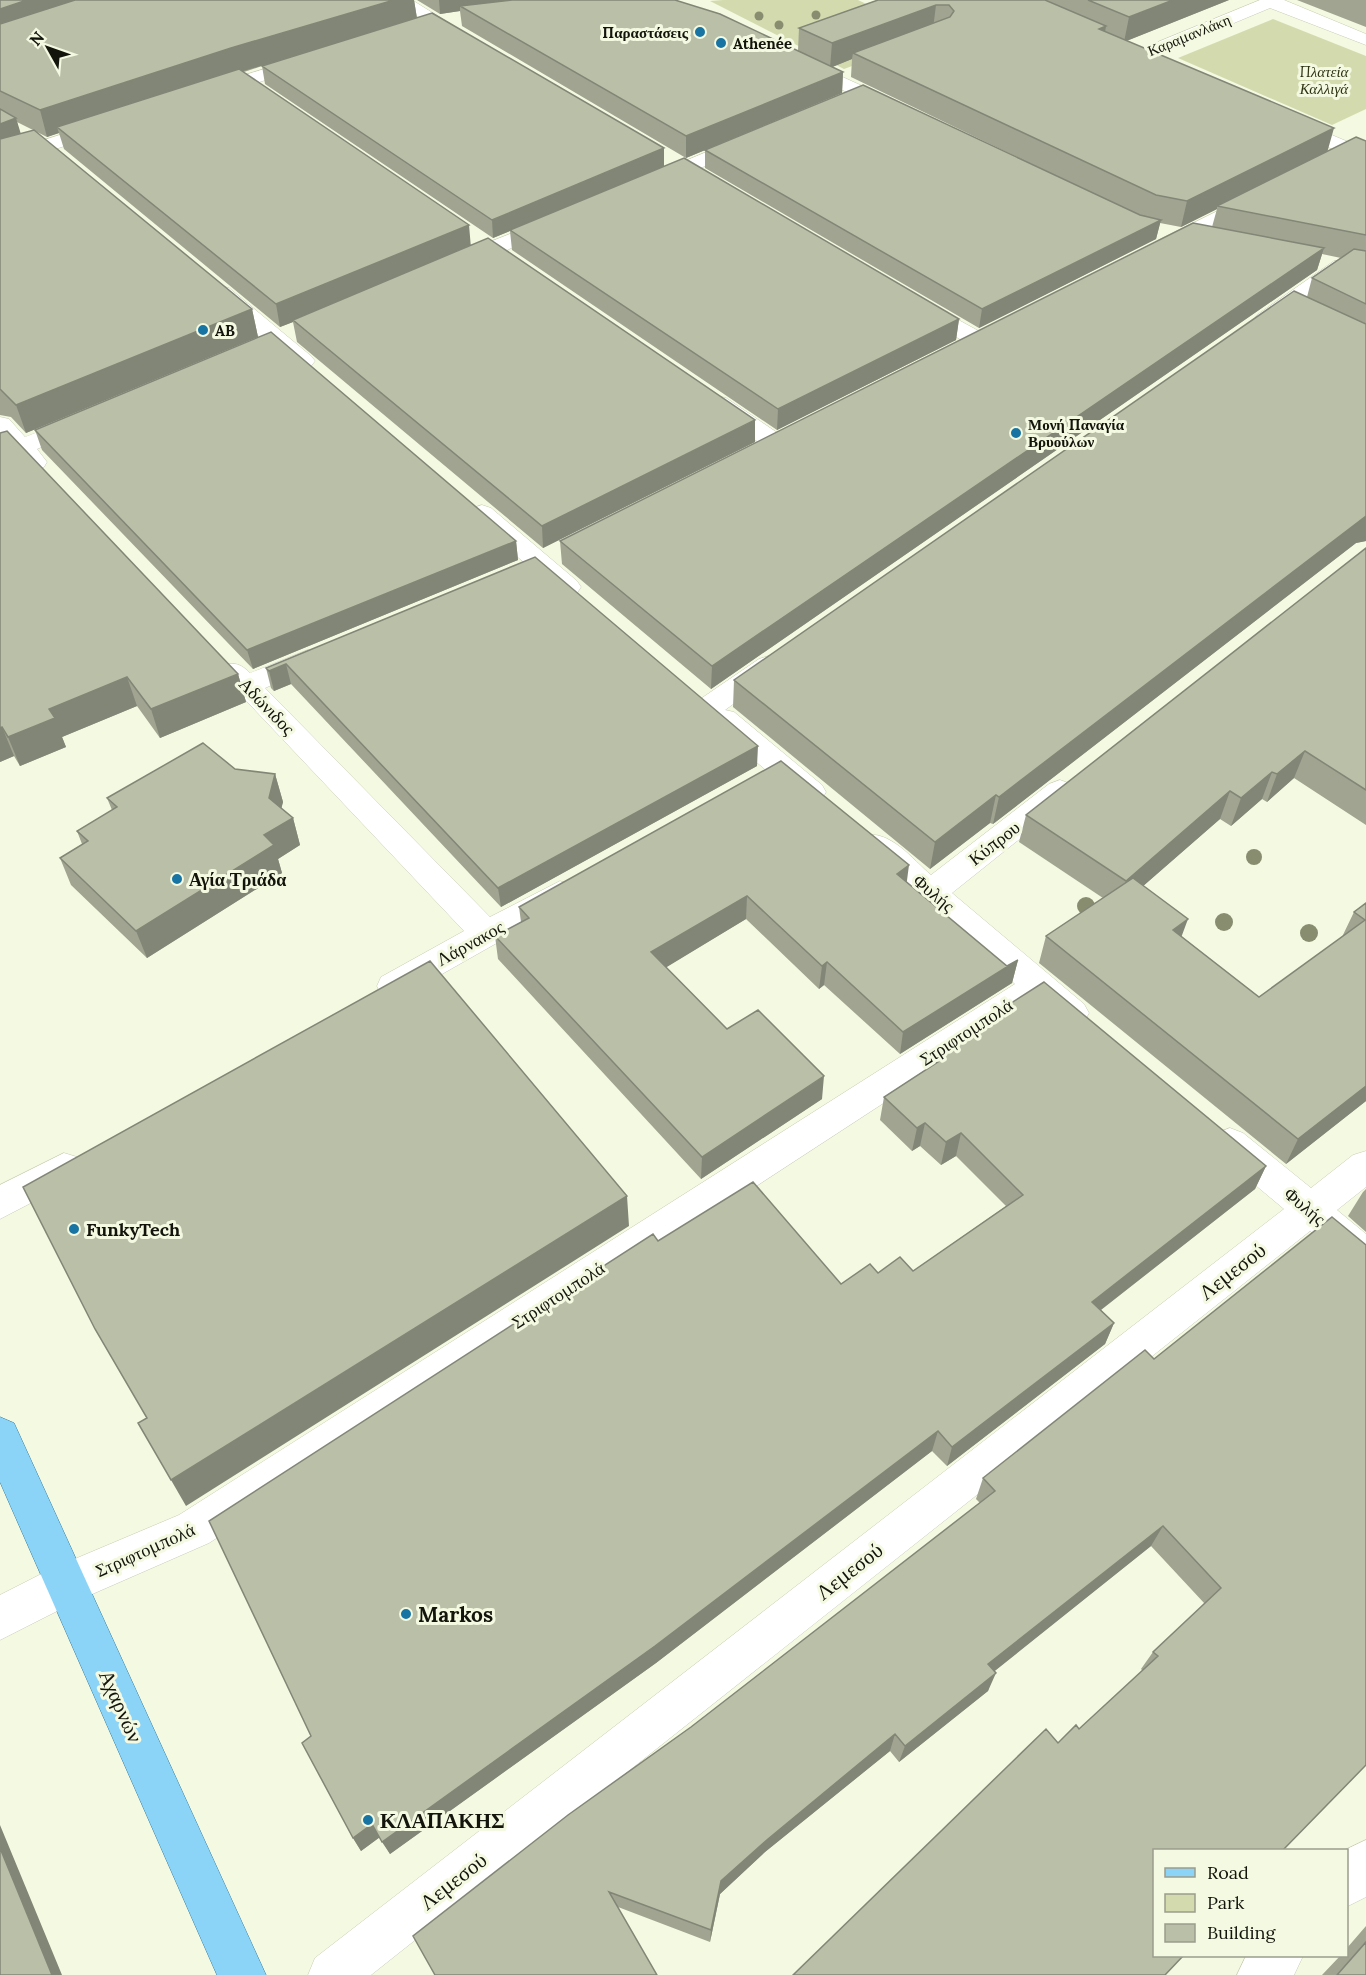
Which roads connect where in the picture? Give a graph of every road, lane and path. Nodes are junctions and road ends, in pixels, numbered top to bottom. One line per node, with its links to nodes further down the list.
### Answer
1 (400, 0): 4 (street)
2 (1273, 1): 6 (street); 11 (street, Καραμανλάκη)
3 (471, 18): 4 (street)
4 (436, 22): 5 (street); 8 (street)
5 (407, 29)
6 (1366, 40)
7 (1116, 47): 11 (street)
8 (485, 51)
9 (320, 56): 15 (street)
10 (786, 56): 14 (street)
11 (1137, 57): 12 (street)
12 (1159, 66)
13 (851, 68): 14 (street)
14 (829, 76): 16 (street)
15 (244, 80): 17 (street); 18 (street)
16 (862, 93): 19 (street); 20 (street)
17 (264, 94)
18 (189, 99)
19 (841, 101)
20 (914, 118)
21 (1276, 118): 26 (street)
22 (122, 121): 25 (street)
23 (18, 130): 25 (street)
24 (768, 132): 30 (street)
25 (44, 146): 28 (street); 31 (street)
26 (1359, 147): 29 (street)
27 (664, 156): 30 (street)
28 (0, 161)
29 (1330, 161)
30 (684, 168): 32 (street); 33 (street)
31 (71, 169)
32 (704, 180)
33 (631, 190)
34 (1268, 193): 38 (street)
35 (567, 217): 40 (street)
36 (1154, 230): 38 (street)
37 (472, 235): 40 (street)
38 (1183, 235): 39 (street); 41 (street)
39 (1217, 242)
40 (492, 249): 43 (street); 45 (street)
41 (1142, 256)
42 (1308, 260): 44 (street)
43 (511, 262)
44 (1354, 268): 48 (street)
45 (439, 271)
46 (196, 273): 50 (street)
47 (907, 298): 49 (street)
48 (1246, 333)
49 (978, 340)
50 (322, 378)
51 (698, 389): 54 (street)
52 (96, 416): 55 (street)
53 (0, 424): 55 (street)
54 (776, 443)
55 (11, 452): 56 (street)
56 (53, 481)
57 (459, 494): 58 (street)
58 (585, 601)
59 (333, 649): 62 (street)
60 (214, 651): 62 (street, Αδώνιδος)
61 (787, 652): 63 (street)
62 (246, 685): 70 (street, Αδώνιδος)
63 (782, 768): 65 (street); 66 (street)
64 (1083, 773): 69 (street, Κύπρου)
65 (752, 786)
66 (828, 805)
67 (855, 828): 69 (street, Φυλής)
68 (588, 877): 70 (street, Λάρνακος)
69 (933, 891): 71 (street, Φυλής)
70 (486, 934): 72 (street, Λάρνακος)
71 (1039, 985): 73 (street, Φυλής); 81 (street, Στριφτομπολά)
72 (362, 1003)
73 (1093, 1030)
74 (1211, 1127): 78 (street, Φυλής)
75 (93, 1152): 77 (street)
76 (1366, 1166): 78 (street, Λεμεσού)
77 (0, 1203)
78 (1310, 1210): 79 (street, Φυλής); 87 (street, Λεμεσού)
79 (1366, 1256)
80 (0, 1436): 81 (main road, Αχαρνών)
81 (66, 1584): 82 (street, Στριφτομπολά); 86 (main road, Αχαρνών)
82 (0, 1618)
83 (1366, 1863): 84 (street)
84 (1348, 1883)
85 (1278, 1957): 88 (street)
86 (242, 1975)
87 (332, 1975)
88 (1261, 1975)

